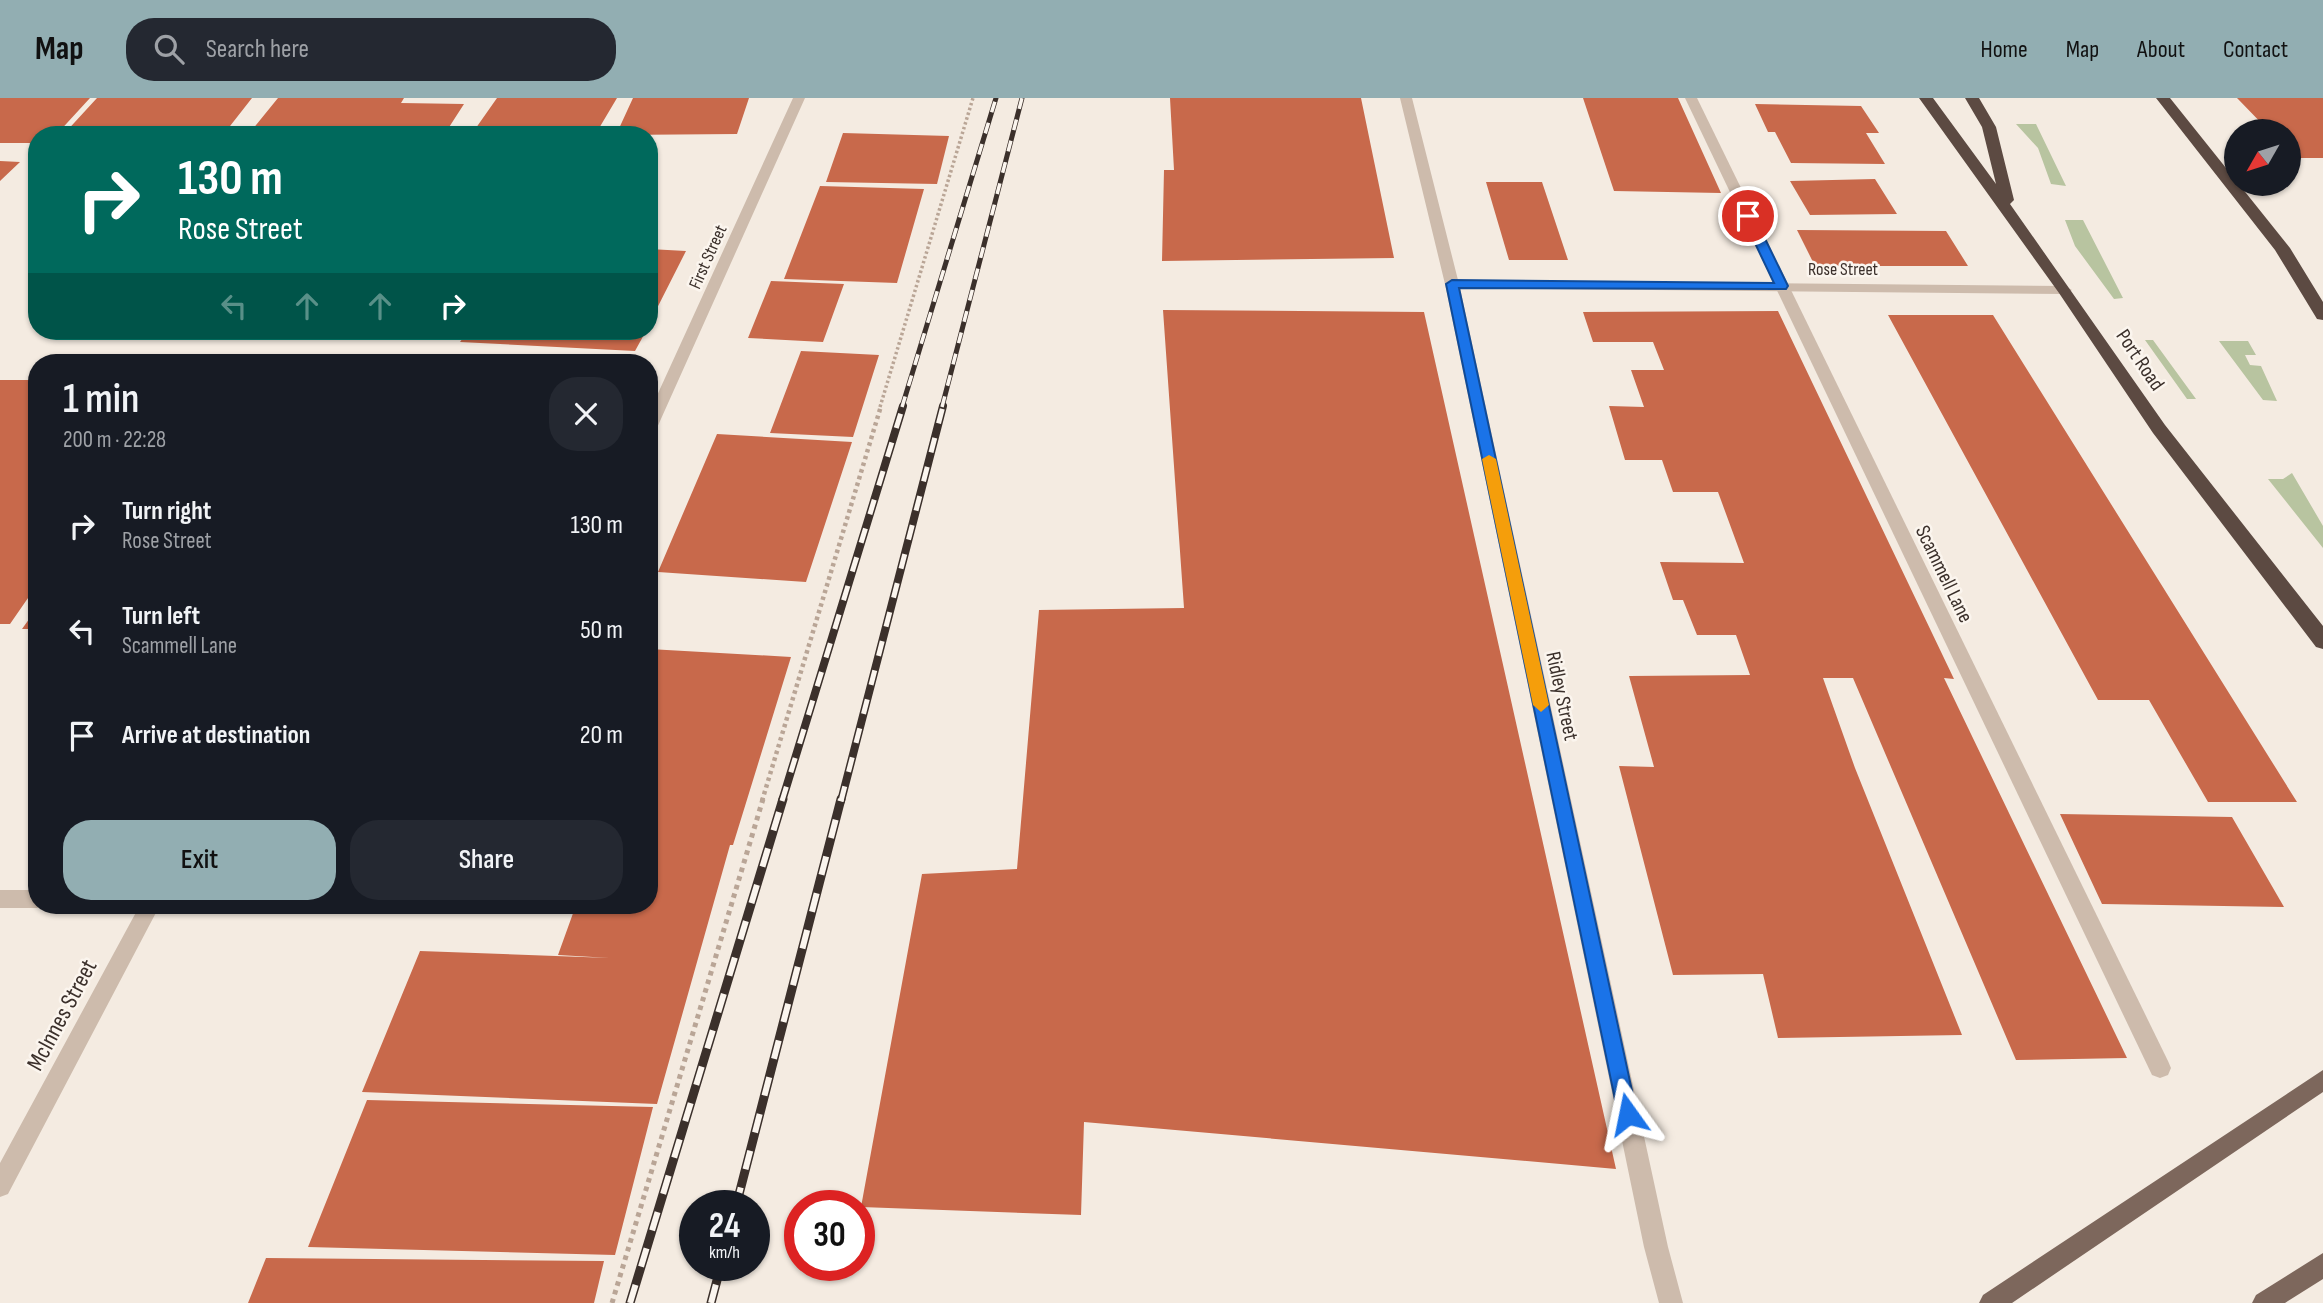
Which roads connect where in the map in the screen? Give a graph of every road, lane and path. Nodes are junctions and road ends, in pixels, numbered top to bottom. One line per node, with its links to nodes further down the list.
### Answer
1 (799, 98): 13 (street, First Street)
2 (972, 98): 22 (path)
3 (1406, 98): 9 (street, Ridley Street)
4 (1691, 98): 10 (street, Scammell Lane)
5 (1926, 98): 8 (highway, Port Road)
6 (1972, 98): 8 (highway)
7 (2163, 98): 12 (highway)
8 (2011, 216): 11 (highway, Port Road)
9 (1452, 284): 10 (street, Rose Street); 23 (street, Ridley Street)
10 (1782, 286): 11 (street, Rose Street); 18 (street, Scammell Lane)
11 (2065, 290): 14 (highway, Port Road)
12 (2323, 315)
13 (658, 410)
14 (2323, 641)
15 (0, 899): 16 (street)
16 (28, 899)
17 (145, 914): 20 (street, McInnes Street)
18 (2160, 1068)
19 (2323, 1080): 24 (main road)
20 (0, 1186)
21 (2323, 1265): 25 (main road)
22 (612, 1303)
23 (1671, 1303)
24 (1991, 1303)
25 (2264, 1303)

